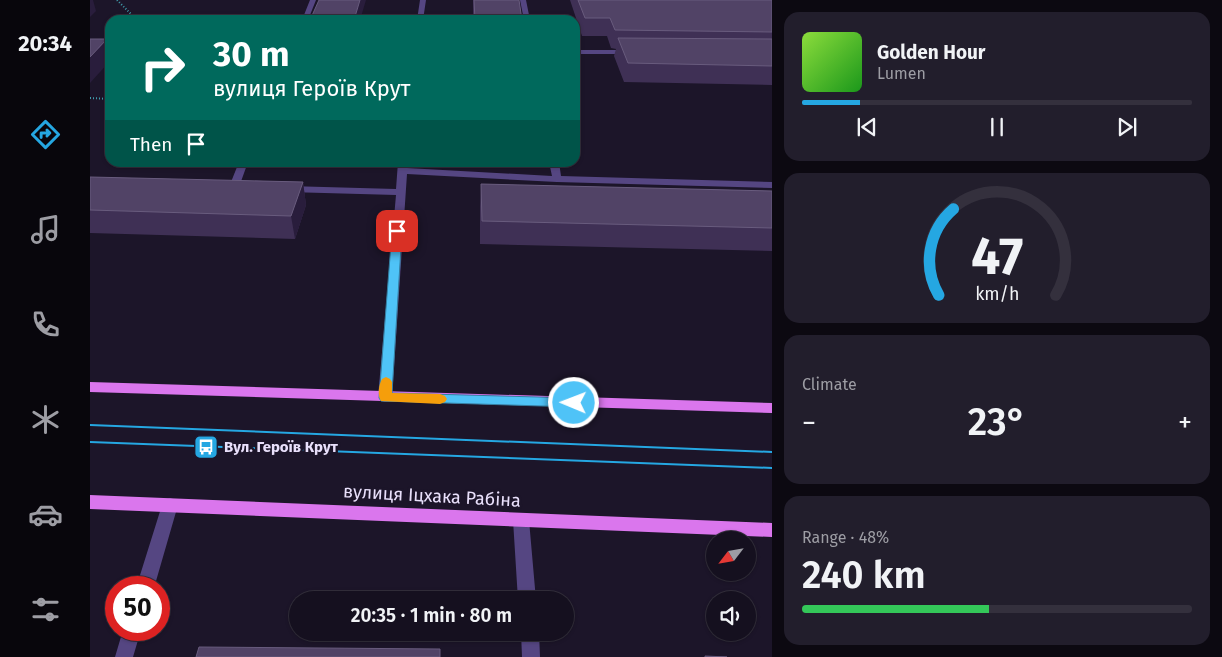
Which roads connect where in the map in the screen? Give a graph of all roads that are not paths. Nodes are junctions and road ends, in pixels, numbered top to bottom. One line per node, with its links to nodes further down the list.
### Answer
1 (313, 0): 4 (street)
2 (423, 0): 5 (street)
3 (523, 0): 6 (street)
4 (307, 15)
5 (421, 15)
6 (525, 15)
7 (90, 46): 8 (street)
8 (105, 46)
9 (580, 52): 10 (street)
10 (644, 52)
11 (242, 167): 16 (street)
12 (402, 167): 14 (street); 18 (street)
13 (555, 167): 14 (street)
14 (557, 179): 15 (street)
15 (772, 185)
16 (234, 187)
17 (273, 188): 18 (street)
18 (400, 192): 20 (street)
19 (90, 387): 20 (main road)
20 (385, 398): 21 (main road)
21 (772, 408)
22 (90, 502): 23 (main road, вулиця Іцхака Рабіна)
23 (170, 505): 24 (main road, вулиця Іцхака Рабіна); 26 (street)
24 (522, 520): 25 (main road, вулиця Іцхака Рабіна); 27 (street)
25 (772, 530)
26 (149, 576)
27 (526, 591)
28 (129, 641): 30 (street)
29 (530, 641): 31 (street)
30 (124, 657)
31 (531, 657)

